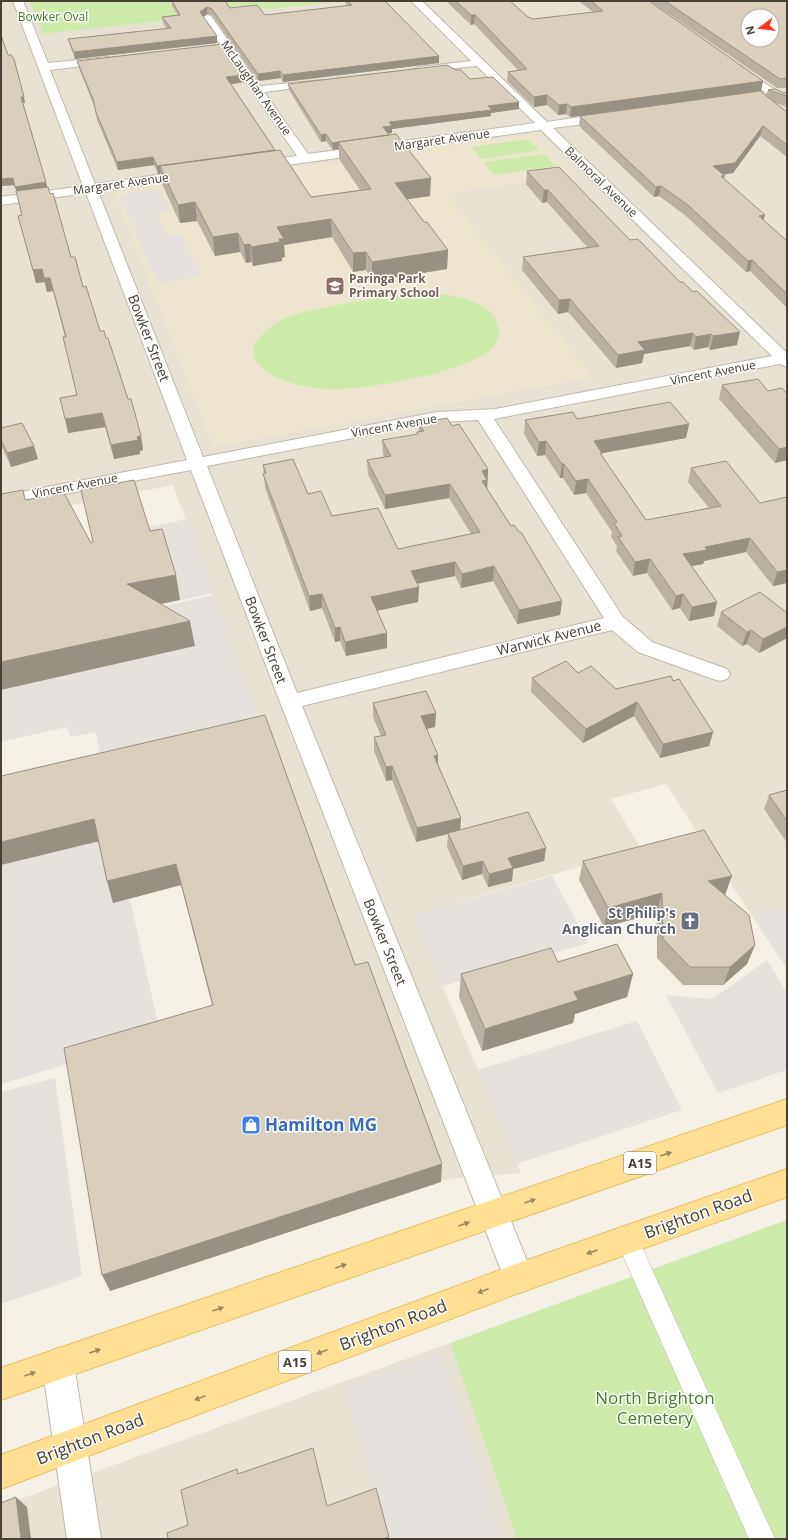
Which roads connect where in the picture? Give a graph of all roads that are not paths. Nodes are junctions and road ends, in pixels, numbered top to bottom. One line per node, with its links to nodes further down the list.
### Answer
1 (18, 1): 9 (street, Bowker Street)
2 (416, 1): 7 (street, Balmoral Avenue)
3 (207, 18): 4 (street, McLaughlan Avenue)
4 (226, 46): 5 (street); 12 (street, McLaughlan Avenue)
5 (211, 48)
6 (115, 59): 9 (street)
7 (479, 63): 10 (street); 18 (street, Balmoral Avenue)
8 (731, 63): 14 (street)
9 (44, 67): 22 (street, Bowker Street)
10 (407, 71)
11 (328, 81): 12 (street)
12 (257, 90): 19 (street, McLaughlan Avenue)
13 (787, 92): 14 (street)
14 (775, 94): 15 (street); 16 (street)
15 (760, 96)
16 (787, 103)
17 (621, 115): 18 (street, Margaret Avenue)
18 (544, 126): 19 (street, Margaret Avenue); 24 (street, Balmoral Avenue)
19 (305, 159): 20 (street, Margaret Avenue)
20 (242, 168)
21 (203, 173): 22 (street, Margaret Avenue)
22 (91, 188): 23 (street, Margaret Avenue); 26 (street, Bowker Street)
23 (1, 201)
24 (786, 360): 25 (street, Vincent Avenue)
25 (483, 415): 26 (street, Vincent Avenue); 28 (street, Warwick Avenue)
26 (197, 462): 27 (street, Vincent Avenue); 30 (street, Bowker Street)
27 (1, 501)
28 (616, 622): 29 (street); 30 (street, Warwick Avenue)
29 (720, 674)
30 (290, 702): 33 (street, Bowker Street)
31 (787, 1112): 33 (main road, A15, one-way to 31)
32 (787, 1183): 34 (main road, Brighton Road / A15)
33 (493, 1214): 35 (street, Bowker Street); 36 (main road, A15, one-way to 33)
34 (627, 1240): 35 (main road, Brighton Road / A15, one-way to 35); 41 (lane)
35 (519, 1278): 38 (main road, Brighton Road / A15, one-way to 38)
36 (58, 1364): 37 (main road, A15, one-way to 36); 38 (street)
37 (1, 1384)
38 (72, 1446): 39 (main road, Brighton Road / A15); 40 (street)
39 (1, 1472)
40 (84, 1539)
41 (762, 1539)

